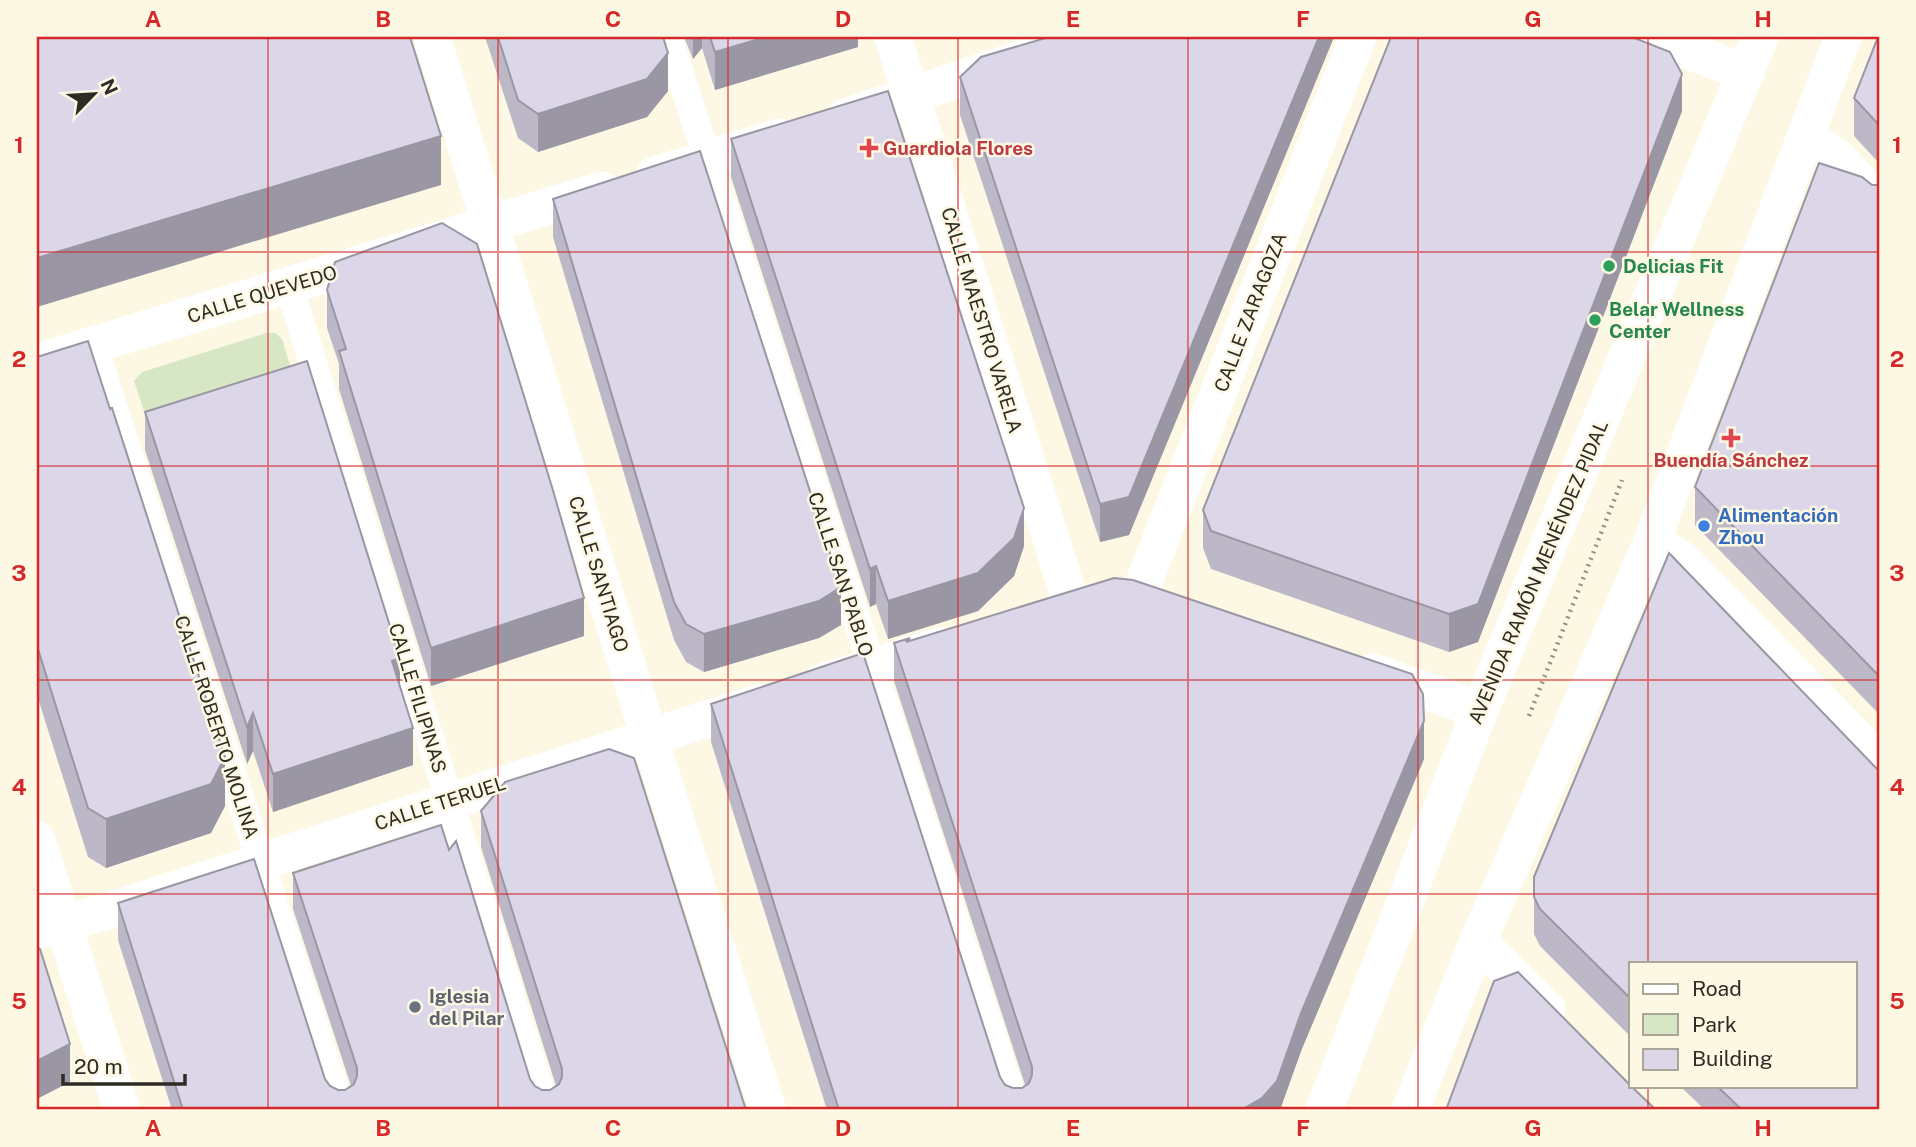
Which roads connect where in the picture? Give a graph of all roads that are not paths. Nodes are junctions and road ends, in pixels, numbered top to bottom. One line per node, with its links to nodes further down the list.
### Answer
1 (432, 37): 14 (street, CALLE SANTIAGO)
2 (668, 37): 12 (street, CALLE SAN PABLO)
3 (893, 37): 10 (street, CALLE MAESTRO VARELA)
4 (1087, 37): 10 (street, CALLE QUEVEDO)
5 (1358, 37): 19 (street, CALLE ZARAGOZA)
6 (1653, 37): 9 (street)
7 (1760, 37): 9 (street, AVENIDA RAMÓN MENÉNDEZ PIDAL)
8 (1843, 37): 11 (street)
9 (1746, 73): 23 (street, AVENIDA RAMÓN MENÉNDEZ PIDAL)
10 (913, 96): 12 (street, CALLE QUEVEDO); 19 (street, CALLE MAESTRO VARELA)
11 (1807, 135): 13 (street); 18 (street)
12 (706, 160): 14 (street, CALLE QUEVEDO); 22 (street, CALLE SAN PABLO)
13 (1879, 203)
14 (490, 223): 15 (street, CALLE QUEVEDO); 24 (street, CALLE SANTIAGO)
15 (289, 286): 16 (street, CALLE QUEVEDO); 26 (street, CALLE FILIPINAS)
16 (93, 344): 17 (street, CALLE QUEVEDO); 28 (street, CALLE ROBERTO MOLINA)
17 (37, 362)
18 (1652, 541): 25 (street); 30 (street)
19 (1107, 597)
20 (969, 636): 22 (street, CALLE TERUEL)
21 (1345, 661): 23 (street)
22 (872, 667): 24 (street, CALLE TERUEL); 36 (street, CALLE SAN PABLO)
23 (1480, 710): 37 (street, AVENIDA RAMÓN MENÉNDEZ PIDAL)
24 (649, 736): 26 (street, CALLE TERUEL); 35 (street, CALLE SANTIAGO)
25 (1879, 761)
26 (449, 800): 28 (street, CALLE TERUEL); 34 (street, CALLE FILIPINAS)
27 (37, 840): 29 (street)
28 (260, 862): 29 (street, CALLE TERUEL); 33 (street, CALLE ROBERTO MOLINA)
29 (50, 927): 32 (street)
30 (1478, 941): 31 (street); 38 (street)
31 (1572, 1034)
32 (122, 1110)
33 (341, 1110)
34 (546, 1110)
35 (768, 1110)
36 (1016, 1110)
37 (1324, 1110)
38 (1410, 1110)

